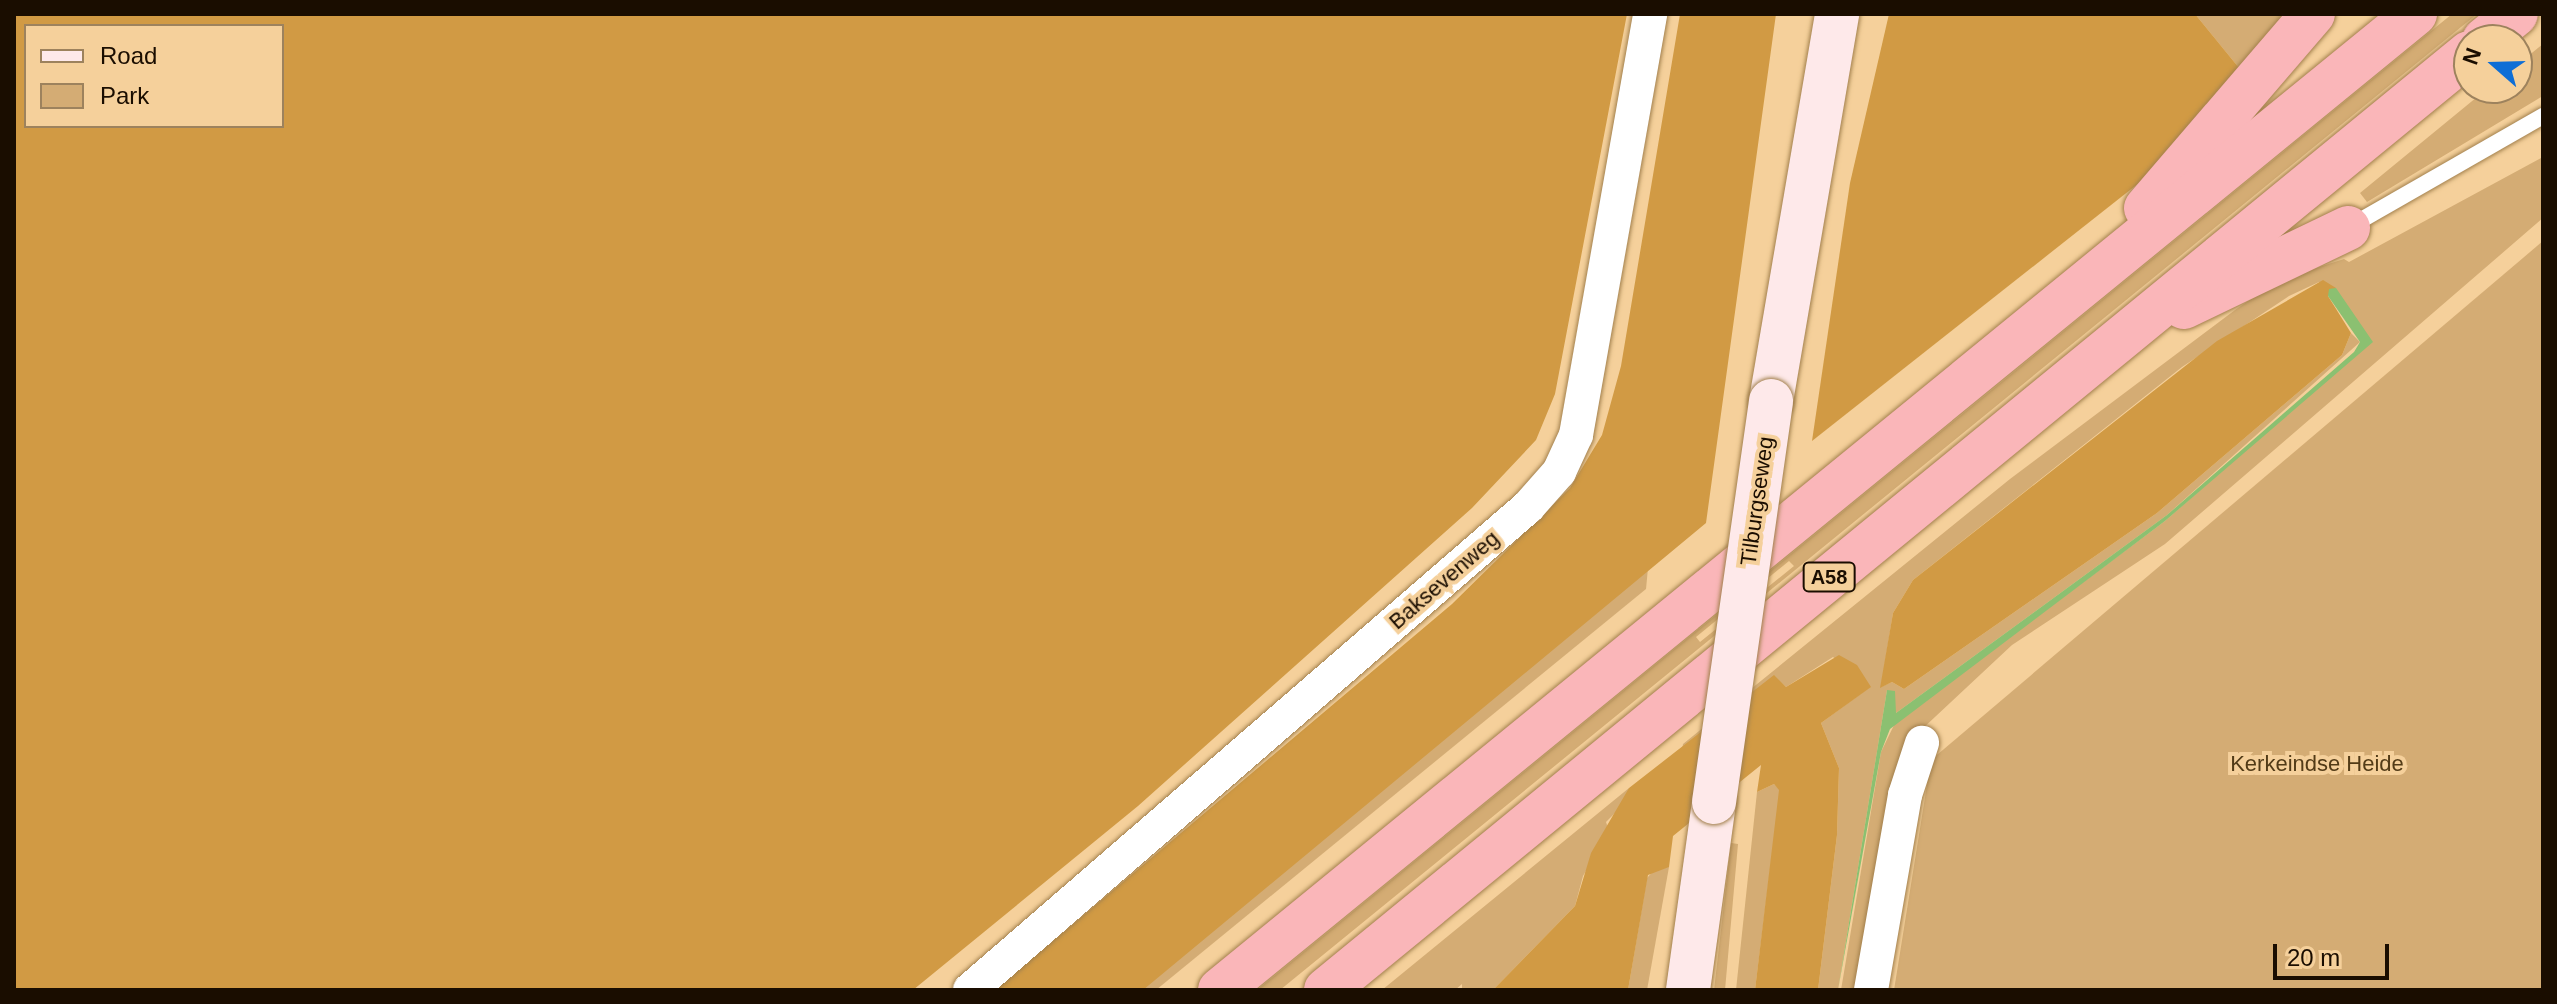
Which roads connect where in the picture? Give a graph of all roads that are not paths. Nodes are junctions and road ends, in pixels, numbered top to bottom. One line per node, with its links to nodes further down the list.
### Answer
1 (1650, 14): 11 (street, Baksevenweg)
2 (1837, 14): 14 (street, Tilburgseweg, bridge)
3 (2313, 14): 8 (highway)
4 (2415, 14): 8 (highway)
5 (2453, 66): 9 (highway, A58)
6 (2543, 116): 7 (lane, A58)
7 (2348, 228): 9 (highway, A58)
8 (2072, 295): 12 (highway)
9 (2121, 337): 13 (highway, A58)
10 (1922, 743): 15 (street)
11 (970, 990)
12 (1220, 990)
13 (1326, 990)
14 (1688, 990)
15 (1871, 990)

